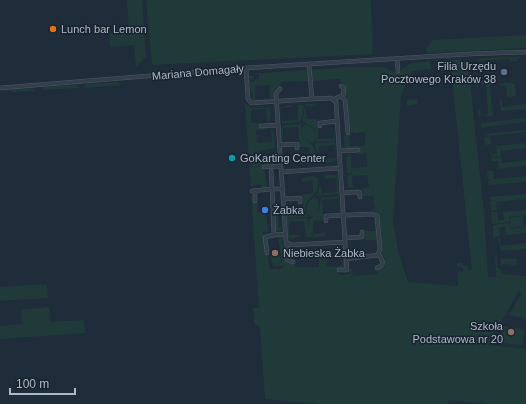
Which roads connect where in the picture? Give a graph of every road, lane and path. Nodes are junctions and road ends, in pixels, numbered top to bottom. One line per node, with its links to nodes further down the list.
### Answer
1 (526, 52): 2 (street, Mariana Domagały)
2 (397, 58): 3 (street, Mariana Domagały); 5 (street)
3 (309, 64): 4 (street, Mariana Domagały); 10 (street)
4 (246, 68): 7 (street, Mariana Domagały); 12 (street)
5 (398, 71)
6 (341, 86): 9 (street)
7 (0, 88)
8 (280, 89): 12 (street)
9 (343, 97): 11 (street); 17 (street)
10 (312, 99): 11 (street); 12 (street)
11 (334, 100): 14 (street)
12 (277, 102): 15 (street)
13 (320, 122): 14 (street)
14 (337, 122): 21 (street)
15 (278, 125): 16 (street); 19 (street)
16 (261, 126)
17 (348, 133)
18 (297, 144): 19 (street)
19 (279, 145): 22 (street)
20 (358, 150): 21 (street)
21 (339, 151): 24 (street)
22 (281, 166): 23 (street); 26 (street)
23 (264, 167)
24 (340, 168): 26 (street); 29 (street)
25 (271, 171): 27 (street)
26 (281, 172): 28 (street)
27 (272, 189): 28 (street); 33 (street); 38 (street)
28 (282, 189): 32 (street)
29 (342, 193): 30 (street); 35 (street)
30 (360, 197)
31 (300, 198): 32 (street)
32 (283, 199): 37 (street)
33 (256, 201)
34 (326, 216): 35 (street)
35 (343, 216): 39 (street); 42 (street)
36 (362, 232): 39 (street)
37 (285, 234): 38 (street); 40 (street)
38 (274, 235): 41 (street)
39 (345, 240): 40 (street); 43 (street)
40 (287, 244): 44 (street)
41 (267, 253)
42 (379, 254): 43 (street); 45 (street)
43 (346, 259): 46 (street)
44 (293, 262)
45 (377, 268)
46 (340, 270)

